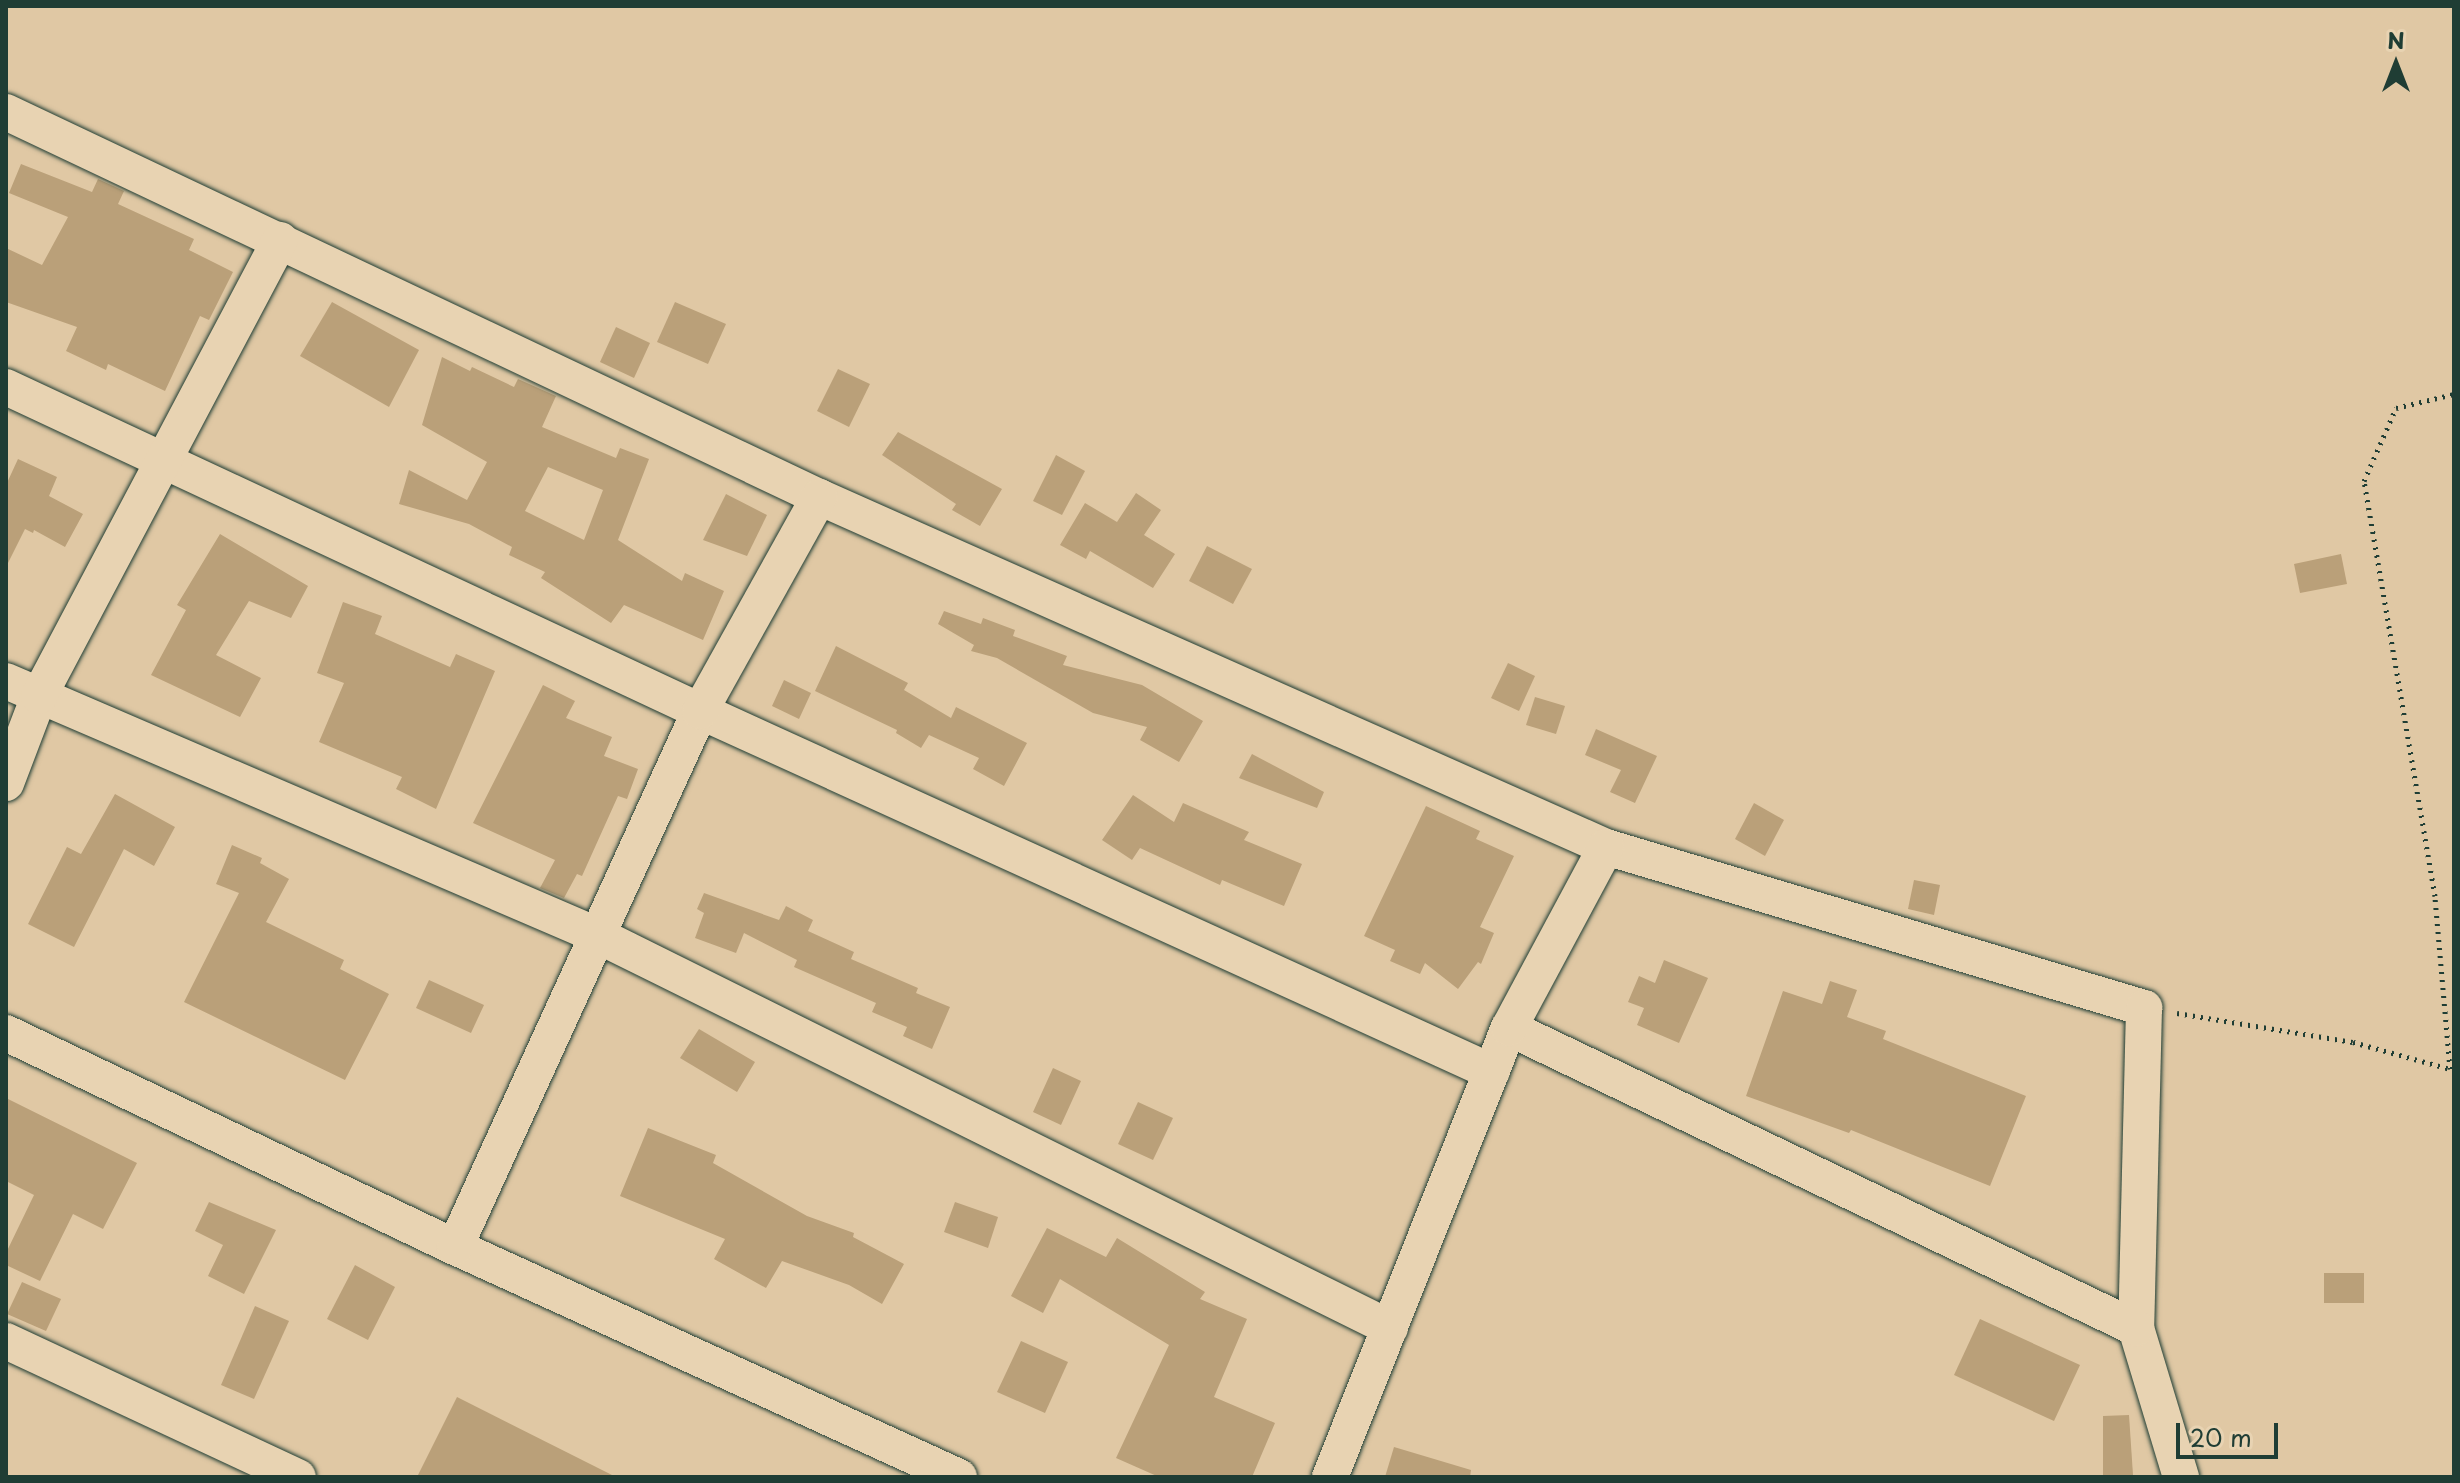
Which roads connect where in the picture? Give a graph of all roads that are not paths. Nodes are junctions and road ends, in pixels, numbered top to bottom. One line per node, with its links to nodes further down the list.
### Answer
1 (6, 112): 2 (street)
2 (280, 240): 4 (street); 5 (street)
3 (6, 387): 4 (street)
4 (162, 460): 7 (street); 8 (street)
5 (819, 497): 8 (street); 10 (street)
6 (6, 681): 7 (street)
7 (39, 696): 9 (street); 11 (street)
8 (700, 711): 11 (street); 14 (street)
9 (6, 783)
10 (1606, 847): 12 (street); 17 (street)
11 (597, 935): 15 (street); 16 (street)
12 (1509, 1028): 14 (street); 17 (street)
13 (6, 1033): 15 (street)
14 (1492, 1072): 16 (street)
15 (455, 1247): 20 (street)
16 (1390, 1328): 21 (street)
17 (2136, 1328): 22 (street)
18 (6, 1341): 19 (street)
19 (298, 1477)
20 (959, 1477)
21 (1330, 1477)
22 (2181, 1477)

